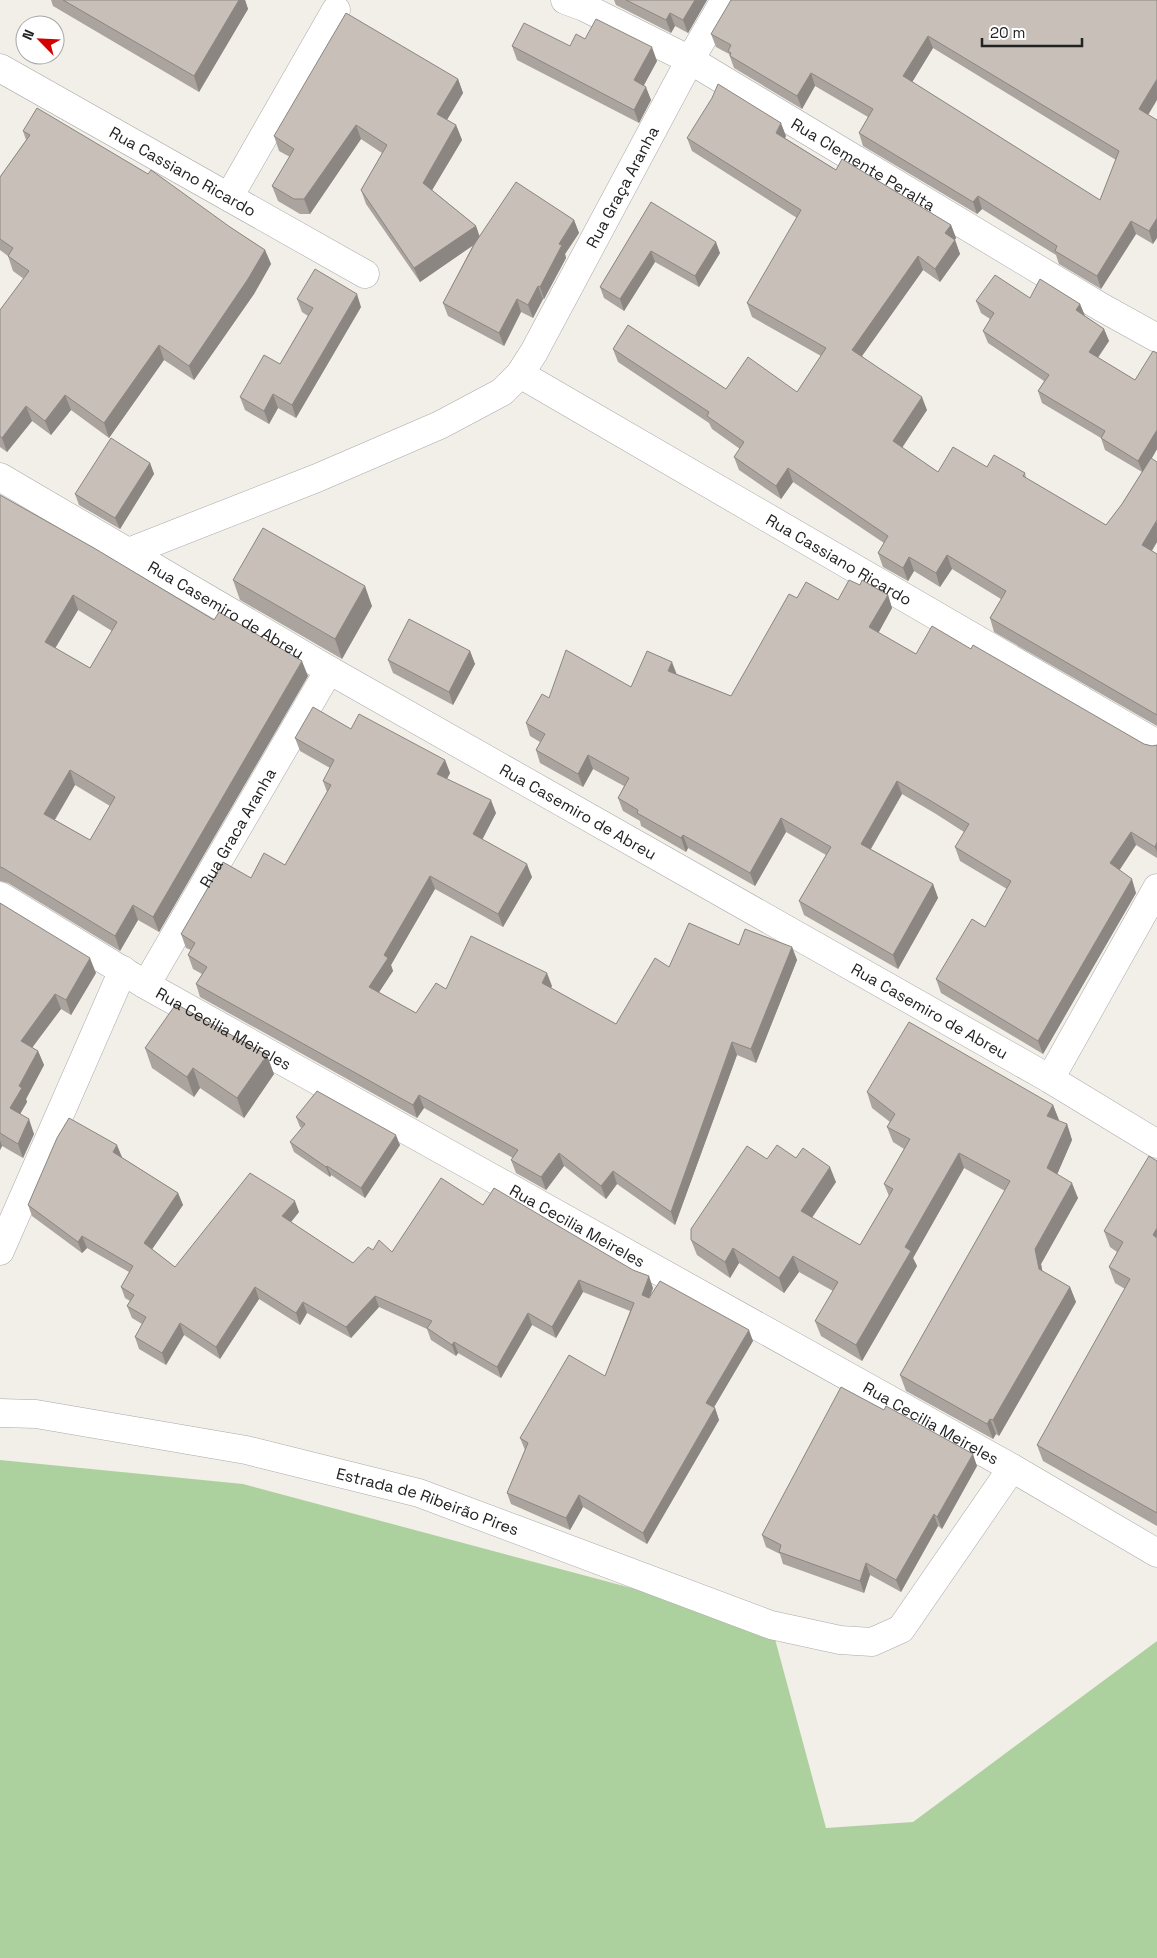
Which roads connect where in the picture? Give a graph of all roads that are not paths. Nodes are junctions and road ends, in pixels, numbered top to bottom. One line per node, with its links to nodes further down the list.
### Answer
1 (565, 0): 4 (street, Rua Clemente Peralta)
2 (725, 0): 4 (street, Rua Graça Aranha)
3 (336, 10): 6 (street)
4 (690, 60): 8 (street, Rua Clemente Peralta); 9 (street, Rua Graça Aranha)
5 (0, 68): 6 (street, Rua Cassiano Ricardo)
6 (229, 197): 7 (street, Rua Cassiano Ricardo)
7 (365, 274)
8 (1157, 338)
9 (520, 374): 11 (street, Rua Graça Aranha); 13 (street, Rua Cassiano Ricardo)
10 (0, 477): 11 (street, Rua Casemiro de Abreu)
11 (126, 552): 12 (street, Rua Casemiro de Abreu)
12 (329, 670): 17 (street, Rua Graca Aranha); 18 (street, Rua Casemiro de Abreu)
13 (1157, 744)
14 (1157, 888): 18 (street)
15 (0, 896): 16 (street, Rua Cecilia Meireles)
16 (122, 970): 17 (street, Rua Cecilia Meireles); 20 (street)
17 (146, 985): 22 (street, Rua Cecilia Meireles)
18 (1050, 1079): 19 (street, Rua Casemiro de Abreu)
19 (1157, 1144)
20 (0, 1251)
21 (0, 1413): 22 (street, Estrada de Ribeirão Pires)
22 (1012, 1468): 23 (street, Rua Cecilia Meireles)
23 (1157, 1553)

